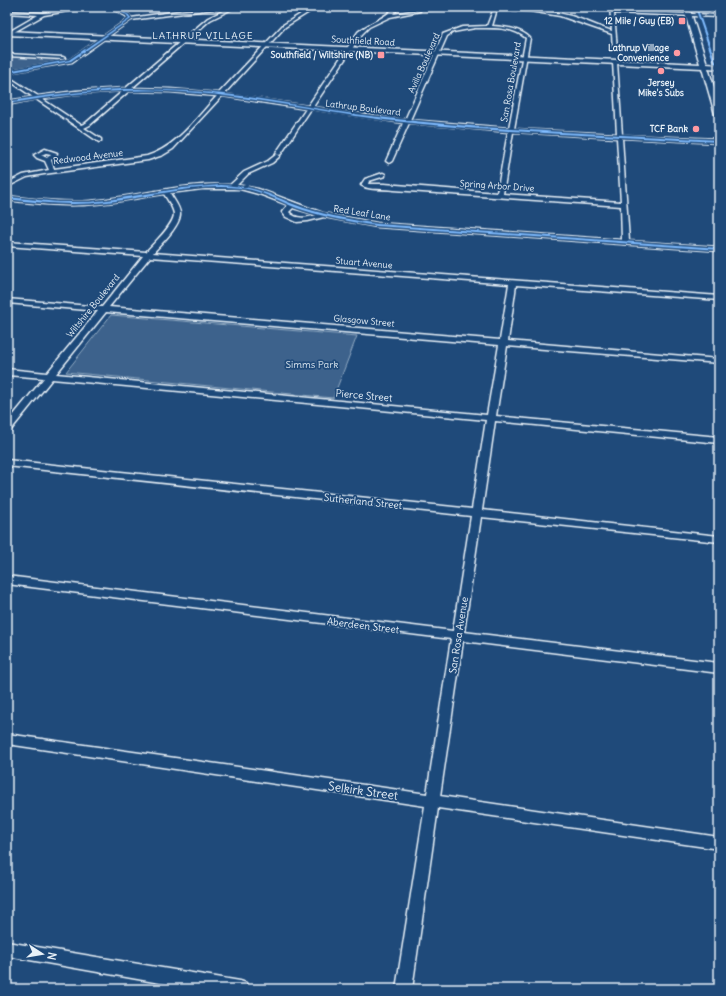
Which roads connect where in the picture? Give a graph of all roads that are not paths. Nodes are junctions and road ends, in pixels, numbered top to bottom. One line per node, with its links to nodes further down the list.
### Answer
1 (90, 7): 14 (street)
2 (112, 7): 18 (street)
3 (233, 7): 18 (street); 23 (street)
4 (315, 7): 24 (street, Redwood Avenue)
5 (397, 7): 16 (street)
6 (410, 7): 11 (street)
7 (458, 7): 11 (street)
8 (488, 7): 9 (street)
9 (496, 7): 19 (street); 20 (street)
10 (686, 7): 15 (main road)
11 (430, 9): 16 (street)
12 (612, 9): 15 (street); 20 (street)
13 (7, 12): 14 (street)
14 (43, 14): 21 (street)
15 (689, 15): 17 (street); 32 (main road)
16 (389, 16): 25 (street)
17 (719, 16)
18 (130, 19): 22 (street)
19 (489, 27): 27 (street, Avilla Boulevard); 29 (street, San Rosa Boulevard)
20 (614, 33): 26 (street)
21 (8, 34): 22 (main road, Southfield Road)
22 (103, 37): 23 (main road, Southfield Road); 30 (street)
23 (184, 41): 24 (main road, Southfield Road); 36 (street)
24 (266, 45): 25 (main road, Southfield Road); 37 (street, Redwood Avenue)
25 (350, 49): 27 (main road, Southfield Road); 40 (street)
26 (615, 49)
27 (436, 54): 29 (main road, Southfield Road); 42 (street, Avilla Boulevard)
28 (7, 55): 30 (street)
29 (525, 58): 31 (main road, Southfield Road); 44 (street, San Rosa Boulevard)
30 (73, 59): 34 (street)
31 (616, 62): 32 (main road, Southfield Road); 45 (street)
32 (704, 66): 33 (main road, Southfield Road); 41 (main road)
33 (719, 67)
34 (7, 72)
35 (7, 77): 38 (street)
36 (128, 90): 37 (street, Lathrup Boulevard); 38 (street, Lathrup Boulevard); 43 (street)
37 (220, 95): 40 (street, Lathrup Boulevard); 49 (street, Redwood Avenue)
38 (37, 97): 39 (street, Lathrup Boulevard); 43 (street)
39 (7, 103)
40 (310, 108): 42 (street, Lathrup Boulevard); 53 (street)
41 (719, 114)
42 (407, 121): 44 (street, Lathrup Boulevard); 50 (street, Avilla Boulevard)
43 (80, 127): 46 (street)
44 (512, 129): 45 (street, Lathrup Boulevard); 55 (street, San Rosa Boulevard)
45 (621, 135): 47 (street, Lathrup Boulevard); 57 (street)
46 (99, 140)
47 (719, 141)
48 (48, 160): 49 (street)
49 (52, 171): 51 (street, Redwood Avenue)
50 (383, 175): 52 (street, Avilla Boulevard); 52 (street, Spring Arbor Drive)
51 (7, 184)
52 (384, 186): 55 (street, Spring Arbor Drive)
53 (231, 187): 54 (street, Red Leaf Lane); 58 (street, Red Leaf Lane)
54 (166, 192): 56 (street, Red Leaf Lane); 63 (street, Wiltshire Boulevard)
55 (500, 195): 57 (street, Spring Arbor Drive)
56 (7, 198)
57 (624, 204): 60 (street)
58 (292, 205): 59 (street, Red Leaf Lane); 59 (street, Red Leaf Lane)
59 (323, 215): 60 (street, Red Leaf Lane)
60 (626, 243): 62 (street, Red Leaf Lane)
61 (7, 244): 63 (street, Stuart Avenue)
62 (719, 249)
63 (148, 254): 64 (street, Stuart Avenue); 67 (street, Wiltshire Boulevard)
64 (513, 282): 65 (street, Stuart Avenue); 68 (street, San Rosa Avenue)
65 (719, 298)
66 (7, 301): 67 (street, Glasgow Street)
67 (103, 310): 68 (street, Glasgow Street); 71 (street, Wiltshire Boulevard)
68 (504, 343): 69 (street, Glasgow Street); 72 (street, San Rosa Avenue)
69 (719, 362)
70 (7, 372): 71 (street, Pierce Street)
71 (49, 376): 72 (street, Pierce Street); 73 (street, Wiltshire Boulevard)
72 (491, 418): 74 (street, Pierce Street); 76 (street, San Rosa Avenue)
73 (7, 429)
74 (719, 440)
75 (7, 463): 76 (street, Sutherland Street)
76 (477, 513): 77 (street, Sutherland Street); 79 (street, San Rosa Avenue)
77 (719, 539)
78 (7, 580): 79 (street, Aberdeen Street)
79 (458, 637): 80 (street, Aberdeen Street); 82 (street, San Rosa Avenue)
80 (719, 668)
81 (7, 739): 82 (street, Selkirk Street)
82 (432, 800): 83 (street, Selkirk Street); 86 (street, San Rosa Avenue)
83 (719, 843)
84 (7, 949): 85 (street)
85 (240, 989)
86 (404, 989)

